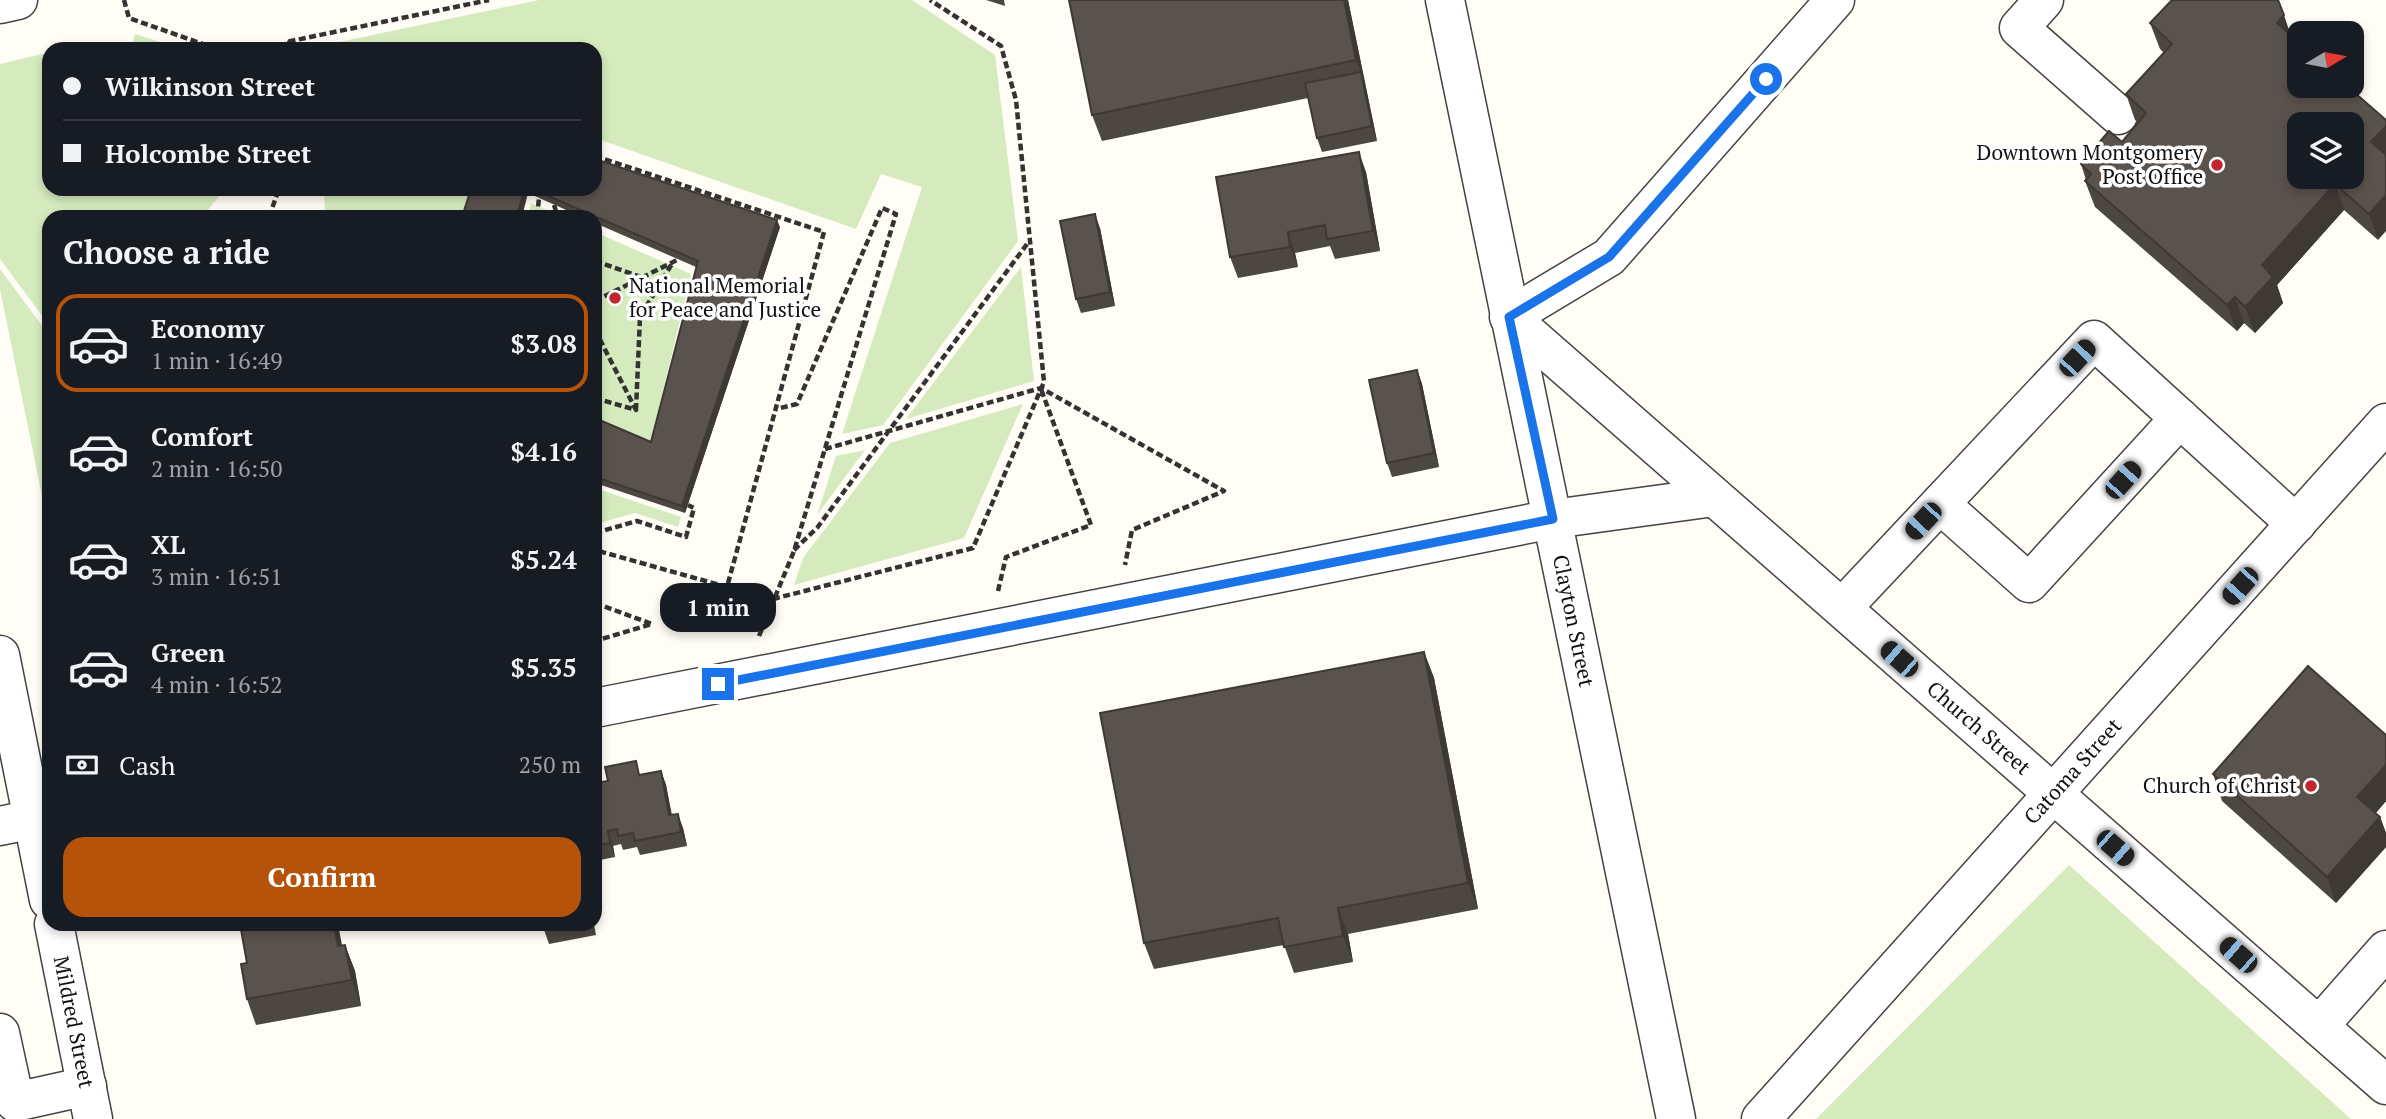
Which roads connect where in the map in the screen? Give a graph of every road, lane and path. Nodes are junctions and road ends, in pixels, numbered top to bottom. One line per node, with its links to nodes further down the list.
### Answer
1 (18, 0): 8 (street)
2 (124, 0): 9 (path)
3 (489, 0): 10 (path)
4 (930, 0): 17 (path)
5 (1445, 0): 21 (street, Clayton Street)
6 (1835, 0): 21 (street)
7 (2044, 0): 11 (street)
8 (0, 4)
9 (197, 42)
10 (291, 42)
11 (2118, 115)
12 (602, 158): 25 (path)
13 (539, 198): 15 (path)
14 (554, 205): 16 (path)
15 (538, 210)
16 (556, 210)
17 (1030, 240): 23 (path); 29 (path)
18 (602, 263): 19 (path)
19 (642, 277): 20 (path); 26 (path)
20 (602, 297)
21 (1509, 317): 31 (street, Church Street); 34 (street, Clayton Street)
22 (602, 344): 26 (path)
23 (1041, 388): 29 (path); 37 (path); 39 (path); 42 (path)
24 (602, 400): 26 (path)
25 (776, 409): 30 (path); 38 (path)
26 (636, 410)
27 (2180, 418): 32 (street); 32 (street); 35 (street)
28 (2386, 422): 35 (street, Catoma Street)
29 (889, 431): 30 (path); 37 (path)
30 (825, 449): 37 (path)
31 (1714, 497): 34 (street); 41 (street, Church Street)
32 (1940, 504): 41 (street)
33 (688, 505): 36 (path)
34 (1553, 519): 39 (street); 55 (street, Clayton Street)
35 (2296, 524): 46 (street, Catoma Street)
36 (602, 531)
37 (794, 551)
38 (602, 552)
39 (1118, 605): 42 (street)
40 (602, 606): 43 (path)
41 (1842, 608): 46 (street, Church Street)
42 (991, 630): 45 (street)
43 (602, 639)
44 (0, 655): 47 (street)
45 (602, 707)
46 (2054, 795): 51 (street, Church Street); 56 (street, Catoma Street)
47 (27, 820): 48 (street)
48 (42, 875)
49 (55, 931): 54 (street, Mildred Street)
50 (2386, 950): 51 (street)
51 (2319, 1026): 53 (street, Church Street)
52 (0, 1033): 54 (street)
53 (2386, 1085)
54 (90, 1103)
55 (1676, 1119)
56 (1761, 1119)

